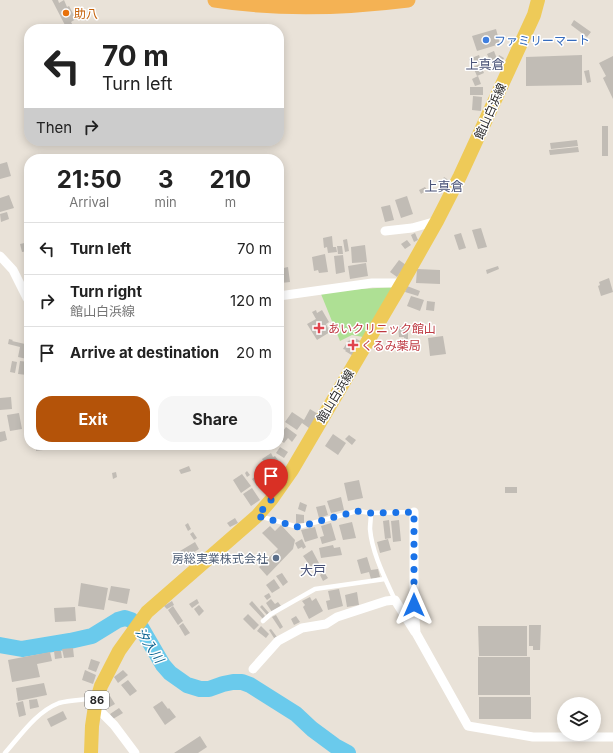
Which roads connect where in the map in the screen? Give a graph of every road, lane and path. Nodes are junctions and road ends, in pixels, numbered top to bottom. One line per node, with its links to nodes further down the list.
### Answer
1 (215, 0): 2 (highway)
2 (408, 0)
3 (538, 0): 4 (main road, 館山白浜線 / 86)
4 (437, 221): 5 (street); 7 (main road, 館山白浜線 / 86)
5 (386, 231)
6 (0, 256): 8 (street)
7 (402, 283): 9 (street); 12 (main road, 館山白浜線 / 86)
8 (24, 292)
9 (284, 295)
10 (414, 512): 11 (lane); 16 (street)
11 (371, 513): 12 (lane); 13 (lane)
12 (257, 516): 18 (main road, 館山白浜線 / 86)
13 (385, 579): 14 (lane); 15 (lane)
14 (395, 600): 16 (street); 17 (street)
15 (263, 621)
16 (416, 633): 19 (street)
17 (253, 669)
18 (96, 702): 20 (lane); 21 (main road, 館山白浜線 / 86); 22 (street)
19 (613, 737)
20 (6, 753)
21 (90, 753)
22 (135, 753)

